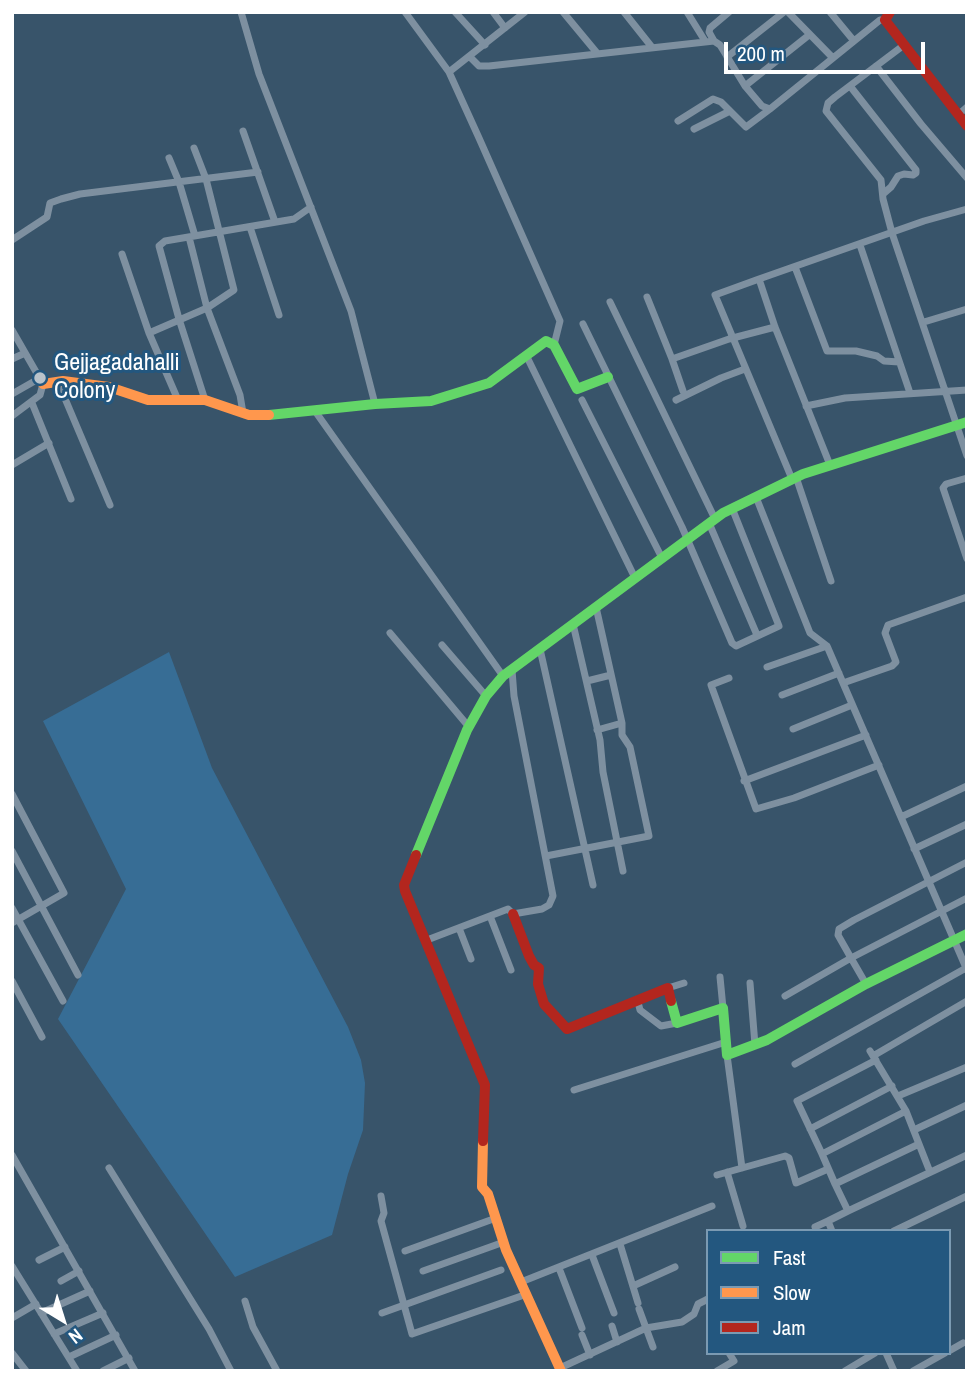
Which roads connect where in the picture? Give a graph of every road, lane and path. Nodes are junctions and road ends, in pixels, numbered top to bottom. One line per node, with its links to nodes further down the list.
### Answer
1 (241, 12): 45 (street)
2 (405, 12): 27 (street)
3 (455, 12): 19 (street)
4 (493, 12): 14 (street)
5 (525, 12): 14 (street)
6 (563, 12): 22 (street)
7 (624, 12): 21 (street)
8 (687, 12): 16 (street)
9 (729, 12): 17 (street)
10 (786, 12): 15 (street); 24 (street)
11 (830, 12): 18 (street)
12 (874, 12): 13 (street)
13 (885, 17): 18 (street); 20 (street)
14 (505, 28): 19 (street)
15 (809, 35): 25 (street); 28 (street)
16 (705, 41): 17 (street); 21 (street)
17 (714, 41): 24 (street)
18 (854, 41): 25 (street)
19 (485, 45): 23 (street)
20 (904, 45): 26 (street); 33 (street)
21 (651, 46): 22 (street)
22 (597, 53): 23 (street)
23 (470, 57): 27 (street)
24 (727, 57): 28 (street)
25 (833, 58): 31 (street)
26 (876, 66): 29 (street); 41 (street)
27 (449, 72): 69 (street)
28 (745, 86): 31 (street)
29 (850, 86): 44 (street); 44 (street)
30 (967, 107): 33 (street)
31 (770, 109): 32 (street)
32 (730, 111): 34 (street); 36 (street)
33 (958, 115): 35 (street)
34 (678, 121)
35 (967, 126)
36 (694, 129)
37 (243, 131): 40 (street)
38 (194, 148): 42 (street)
39 (169, 158): 43 (street)
40 (258, 172): 42 (street); 47 (street)
41 (967, 178)
42 (206, 179): 43 (street); 49 (street)
43 (179, 182): 51 (street); 52 (street)
44 (883, 194): 50 (street)
45 (311, 207): 47 (street); 89 (street)
46 (967, 209): 50 (street)
47 (275, 222): 48 (street)
48 (250, 227): 49 (street); 61 (street)
49 (219, 232): 51 (street); 59 (street)
50 (892, 233): 53 (street); 63 (street)
51 (192, 236): 59 (street); 62 (street)
52 (12, 240)
53 (860, 245): 55 (street); 74 (street)
54 (122, 254): 67 (street)
55 (795, 267): 56 (street); 74 (street)
56 (759, 279): 65 (street); 68 (street)
57 (647, 297): 73 (street)
58 (610, 302): 105 (street)
59 (207, 308): 62 (street); 92 (street)
60 (967, 309): 63 (street)
61 (279, 314)
62 (179, 319): 67 (street); 85 (street)
63 (923, 322): 81 (street)
64 (583, 324): 76 (street)
65 (775, 327): 68 (street); 90 (street)
66 (12, 330): 70 (street)
67 (149, 333): 84 (street)
68 (732, 338): 73 (street); 75 (street)
69 (554, 345): 71 (street); 76 (street)
70 (25, 353): 72 (street); 77 (street)
71 (526, 355): 89 (street); 109 (street)
72 (12, 359)
73 (672, 359): 80 (street)
74 (899, 362): 82 (street)
75 (745, 369): 87 (street); 99 (street)
76 (608, 377): 106 (street)
77 (42, 381): 78 (street); 83 (street); 88 (street)
78 (58, 382): 84 (street); 103 (street)
79 (967, 390): 81 (street)
80 (683, 391)
81 (946, 391): 82 (street); 94 (street)
82 (910, 393): 90 (street)
83 (12, 394)
84 (178, 400): 85 (street)
85 (205, 400): 92 (street)
86 (582, 400): 107 (street)
87 (676, 400)
88 (32, 402): 93 (street); 95 (street)
89 (375, 404): 91 (street)
90 (806, 406): 98 (street)
91 (315, 411): 92 (street); 120 (street)
92 (243, 412)
93 (12, 416)
94 (962, 423): 96 (street); 98 (street)
95 (49, 443): 97 (street); 102 (street)
96 (967, 456)
97 (12, 465)
98 (830, 465): 99 (street)
99 (794, 478): 101 (street); 110 (street)
100 (967, 478): 108 (street)
101 (756, 497): 104 (street); 117 (street)
102 (71, 499)
103 (110, 505)
104 (732, 508): 105 (street); 115 (street)
105 (712, 521): 106 (street); 115 (street)
106 (687, 540): 107 (street); 115 (street)
107 (662, 558): 109 (street)
108 (967, 559)
109 (635, 578): 112 (street)
110 (831, 581)
111 (967, 597): 125 (street)
112 (596, 607): 113 (street); 122 (street)
113 (573, 624): 118 (street); 124 (street)
114 (390, 633): 130 (street)
115 (757, 635)
116 (442, 645): 127 (street)
117 (827, 646): 119 (street); 121 (street)
118 (540, 649): 120 (street); 141 (street)
119 (767, 667)
120 (507, 673): 127 (street); 144 (street)
121 (839, 673): 125 (street); 126 (street)
122 (611, 674): 124 (street); 129 (street)
123 (729, 678): 135 (street)
124 (587, 681): 132 (street)
125 (843, 683): 128 (street)
126 (782, 695)
127 (486, 696): 130 (street)
128 (852, 705): 131 (street); 133 (street)
129 (622, 723): 132 (street); 140 (street)
130 (469, 727): 158 (street)
131 (793, 729)
132 (597, 730): 140 (street)
133 (866, 735): 134 (street); 135 (street)
134 (879, 765): 135 (street); 138 (street)
135 (744, 781)
136 (967, 786): 138 (street)
137 (12, 794): 150 (street)
138 (901, 817): 142 (street)
139 (967, 824): 142 (street)
140 (618, 842): 141 (street); 146 (street)
141 (585, 849): 144 (street); 148 (street)
142 (914, 849): 147 (street)
143 (12, 851): 150 (street)
144 (546, 856): 153 (street)
145 (967, 862): 147 (street)
146 (623, 871)
147 (928, 880): 152 (street); 160 (street)
148 (593, 885)
149 (967, 898): 152 (street)
150 (43, 907): 155 (street); 164 (street)
151 (12, 908): 155 (street)
152 (940, 911): 159 (street); 160 (street)
153 (513, 914): 154 (street); 174 (street)
154 (490, 916): 156 (street); 163 (street)
155 (15, 921): 172 (street)
156 (459, 928): 158 (street); 161 (street)
157 (967, 934): 159 (street)
158 (427, 940): 206 (street)
159 (953, 940): 162 (street); 169 (street)
160 (851, 958): 169 (street); 171 (street)
161 (471, 959)
162 (966, 969): 182 (street)
163 (511, 970)
164 (78, 975)
165 (720, 977): 175 (street)
166 (12, 982): 177 (street)
167 (684, 983): 170 (street)
168 (750, 983): 179 (street)
169 (866, 984): 179 (street)
170 (668, 988): 174 (street); 176 (street)
171 (785, 996)
172 (63, 1001)
173 (967, 1001): 181 (street)
174 (638, 1002): 176 (street)
175 (723, 1008): 176 (street); 178 (street)
176 (677, 1023)
177 (42, 1037)
178 (726, 1042): 180 (street); 185 (street)
179 (755, 1045): 180 (street)
180 (727, 1055): 196 (street)
181 (873, 1056): 184 (street); 189 (street)
182 (795, 1064)
183 (967, 1067): 186 (street)
184 (892, 1086): 186 (street); 189 (street)
185 (574, 1090)
186 (898, 1096): 188 (street)
187 (967, 1105): 190 (street)
188 (906, 1111): 190 (street); 192 (street)
189 (810, 1129): 192 (street)
190 (914, 1130): 191 (street)
191 (919, 1144): 199 (street); 201 (street)
192 (822, 1154): 197 (street)
193 (12, 1155): 214 (street)
194 (967, 1155): 199 (street)
195 (109, 1168): 260 (street)
196 (742, 1168): 197 (street); 198 (street)
197 (828, 1169): 201 (street)
198 (727, 1172): 200 (street); 208 (street)
199 (930, 1172): 205 (street)
200 (716, 1175)
201 (835, 1184): 205 (street)
202 (381, 1196): 233 (street)
203 (967, 1196): 211 (street)
204 (712, 1206): 213 (street)
205 (848, 1211): 207 (street)
206 (496, 1218): 212 (street); 215 (street)
207 (828, 1221): 209 (street); 210 (street)
208 (743, 1226)
209 (815, 1227)
210 (831, 1229)
211 (898, 1229)
212 (504, 1242): 223 (street); 226 (street)
213 (620, 1244): 216 (street); 227 (street)
214 (65, 1247): 217 (street); 222 (street)
215 (405, 1251)
216 (592, 1255): 220 (street); 237 (street)
217 (39, 1260)
218 (12, 1266): 224 (street)
219 (675, 1267): 227 (street)
220 (559, 1268): 226 (street); 248 (street)
221 (501, 1270): 233 (street)
222 (79, 1271): 225 (street); 228 (street)
223 (423, 1271)
224 (16, 1280): 232 (street)
225 (61, 1281)
226 (521, 1282): 229 (street)
227 (632, 1286): 240 (street)
228 (90, 1291): 234 (street); 235 (street)
229 (527, 1294): 233 (street); 255 (street)
230 (706, 1300): 240 (street)
231 (245, 1301): 261 (street)
232 (36, 1304): 235 (street); 238 (street)
233 (404, 1305): 236 (street)
234 (103, 1312): 241 (street); 242 (street)
235 (41, 1313): 241 (street)
236 (382, 1313)
237 (614, 1313)
238 (12, 1318)
239 (612, 1326): 243 (street)
240 (646, 1328): 243 (street); 245 (street)
241 (54, 1334): 253 (street)
242 (116, 1335): 253 (street); 254 (street)
243 (617, 1342): 248 (street)
244 (963, 1343): 246 (street)
245 (653, 1347)
246 (951, 1350)
247 (12, 1353): 256 (street)
248 (590, 1354): 255 (street)
249 (730, 1355): 262 (street)
250 (872, 1355): 263 (street)
251 (887, 1355): 264 (street)
252 (941, 1355): 265 (street)
253 (69, 1357): 257 (street)
254 (129, 1358): 258 (street); 259 (street)
255 (561, 1369)
256 (26, 1371)
257 (77, 1371)
258 (103, 1371)
259 (135, 1371)
260 (231, 1371)
261 (277, 1371)
262 (717, 1371)
263 (845, 1371)
264 (894, 1371)
265 (913, 1371)

